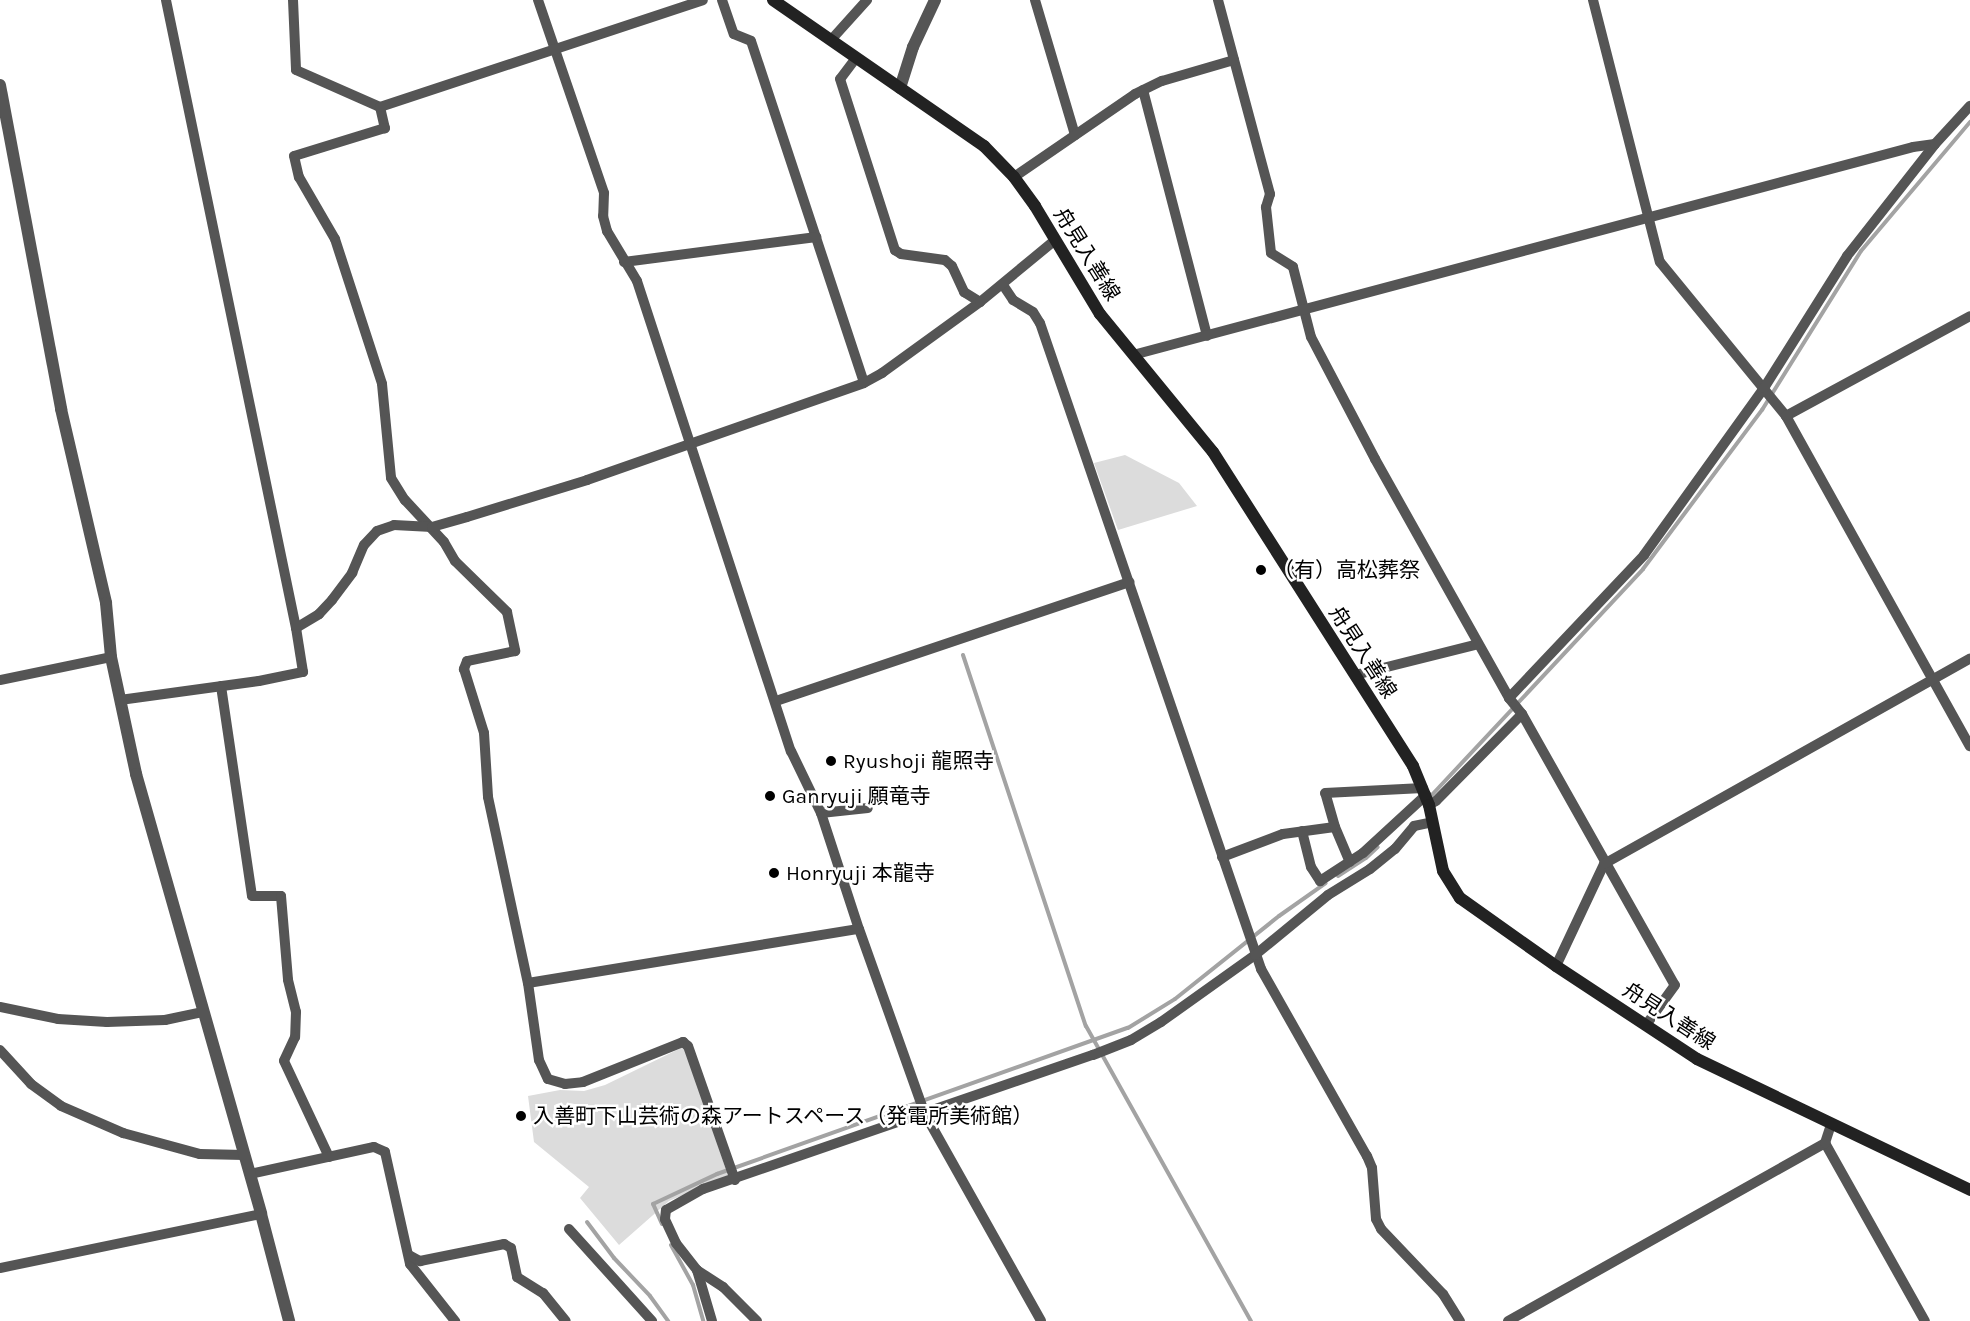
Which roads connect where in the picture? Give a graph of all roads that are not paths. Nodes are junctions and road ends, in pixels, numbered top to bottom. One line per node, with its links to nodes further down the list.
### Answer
1 (166, 0): 40 (street)
2 (293, 0): 20 (street)
3 (538, 0): 13 (street)
4 (703, 0): 13 (street)
5 (722, 0): 25 (street)
6 (773, 0): 12 (main road, 舟見入善線)
7 (867, 0): 12 (street)
8 (935, 0): 17 (street)
9 (1035, 0): 21 (street)
10 (1218, 0): 15 (street)
11 (1593, 0): 24 (street)
12 (831, 40): 14 (main road, 舟見入善線)
13 (555, 50): 20 (street); 27 (street)
14 (856, 58): 17 (main road, 舟見入善線); 29 (street)
15 (1233, 60): 18 (street); 30 (street)
16 (0, 86): 42 (street)
17 (900, 88): 23 (main road, 舟見入善線)
18 (1143, 90): 21 (street); 32 (street)
19 (1970, 106): 22 (street)
20 (380, 107): 38 (street)
21 (1075, 135): 23 (street)
22 (1935, 144): 24 (street); 35 (street)
23 (1014, 177): 26 (main road, 舟見入善線)
24 (1650, 217): 30 (street); 35 (street)
25 (816, 237): 27 (street); 34 (street)
26 (1054, 241): 28 (street); 33 (main road, 舟見入善線)
27 (624, 262): 37 (street)
28 (1003, 285): 29 (street); 39 (street)
29 (980, 302): 34 (street)
30 (1303, 312): 32 (street); 41 (street)
31 (1970, 316): 36 (street)
32 (1207, 336): 33 (street)
33 (1133, 355): 44 (main road, 舟見入善線)
34 (864, 383): 37 (street)
35 (1764, 388): 36 (street); 48 (street)
36 (1786, 416): 46 (street)
37 (692, 444): 38 (street); 50 (street)
38 (432, 527): 40 (street); 65 (street)
39 (1130, 582): 50 (street); 59 (street)
40 (296, 628): 47 (street)
41 (1478, 644): 44 (street); 48 (street)
42 (111, 657): 45 (street); 49 (street)
43 (1970, 659): 46 (street)
44 (1355, 675): 53 (main road, 舟見入善線)
45 (0, 680)
46 (1932, 680): 52 (street); 61 (street)
47 (221, 686): 49 (street); 74 (street)
48 (1509, 698): 51 (street)
49 (120, 700): 67 (street)
50 (776, 701): 55 (street)
51 (1522, 714): 53 (street); 61 (street)
52 (1970, 746)
53 (1426, 796): 56 (main road, 舟見入善線); 57 (street); 60 (street)
54 (868, 808): 55 (street)
55 (821, 813): 62 (street)
56 (1433, 822): 63 (street); 64 (main road, 舟見入善線)
57 (1335, 827): 58 (street); 60 (street)
58 (1302, 831): 59 (street); 60 (street)
59 (1222, 857): 63 (street)
60 (1350, 862)
61 (1604, 864): 64 (street); 68 (street)
62 (859, 929): 65 (street); 70 (street)
63 (1255, 955): 70 (street); 90 (street)
64 (1556, 966): 68 (main road, 舟見入善線)
65 (528, 983): 76 (street)
66 (0, 1007): 67 (street)
67 (203, 1012): 73 (street)
68 (1646, 1025): 71 (main road, 舟見入善線)
69 (0, 1050): 73 (street)
70 (925, 1114): 76 (street); 89 (street)
71 (1831, 1125): 72 (street); 77 (main road, 舟見入善線)
72 (1825, 1143): 91 (street); 92 (street)
73 (244, 1155): 75 (street)
74 (329, 1157): 75 (street); 80 (street)
75 (250, 1174): 78 (street)
76 (735, 1180): 82 (street)
77 (1970, 1190)
78 (261, 1214): 81 (street); 83 (street)
79 (569, 1229): 86 (street)
80 (409, 1255): 84 (street); 85 (street)
81 (0, 1268)
82 (697, 1270): 87 (street); 88 (street)
83 (289, 1321)
84 (455, 1321)
85 (566, 1321)
86 (652, 1321)
87 (712, 1321)
88 (758, 1321)
89 (1041, 1321)
90 (1460, 1321)
91 (1508, 1321)
92 (1925, 1321)

